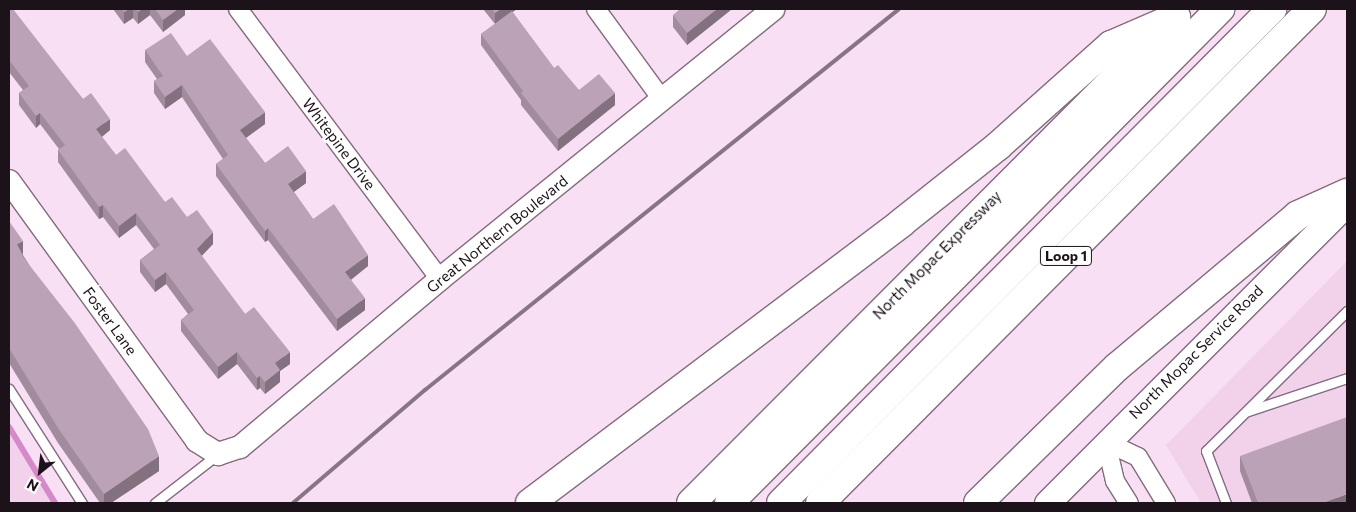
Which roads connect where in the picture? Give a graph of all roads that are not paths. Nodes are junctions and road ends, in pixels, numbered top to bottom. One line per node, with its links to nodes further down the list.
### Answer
1 (238, 9): 12 (street, Whitepine Drive)
2 (596, 9): 8 (street)
3 (774, 9): 8 (street, Great Northern Boulevard)
4 (1220, 9): 23 (highway)
5 (1272, 9): 24 (highway)
6 (1312, 9): 25 (highway, Loop 1)
7 (1180, 13): 21 (highway); 22 (highway, North Mopac Expressway)
8 (661, 98): 12 (street, Great Northern Boulevard)
9 (9, 182): 18 (street, Foster Lane)
10 (1347, 193): 26 (highway)
11 (1347, 203): 17 (main road, North Mopac Service Road)
12 (440, 280): 18 (street, Great Northern Boulevard)
13 (1347, 311): 16 (lane)
14 (1347, 378): 16 (lane)
15 (9, 389): 19 (lane)
16 (1246, 412): 30 (lane)
17 (1106, 442): 27 (main road, North Mopac Service Road); 28 (street); 29 (street)
18 (218, 454): 20 (lane)
19 (82, 503)
20 (155, 503)
21 (530, 503)
22 (691, 503)
23 (729, 503)
24 (781, 503)
25 (820, 503)
26 (978, 503)
27 (1046, 503)
28 (1129, 503)
29 (1166, 503)
30 (1226, 503)

